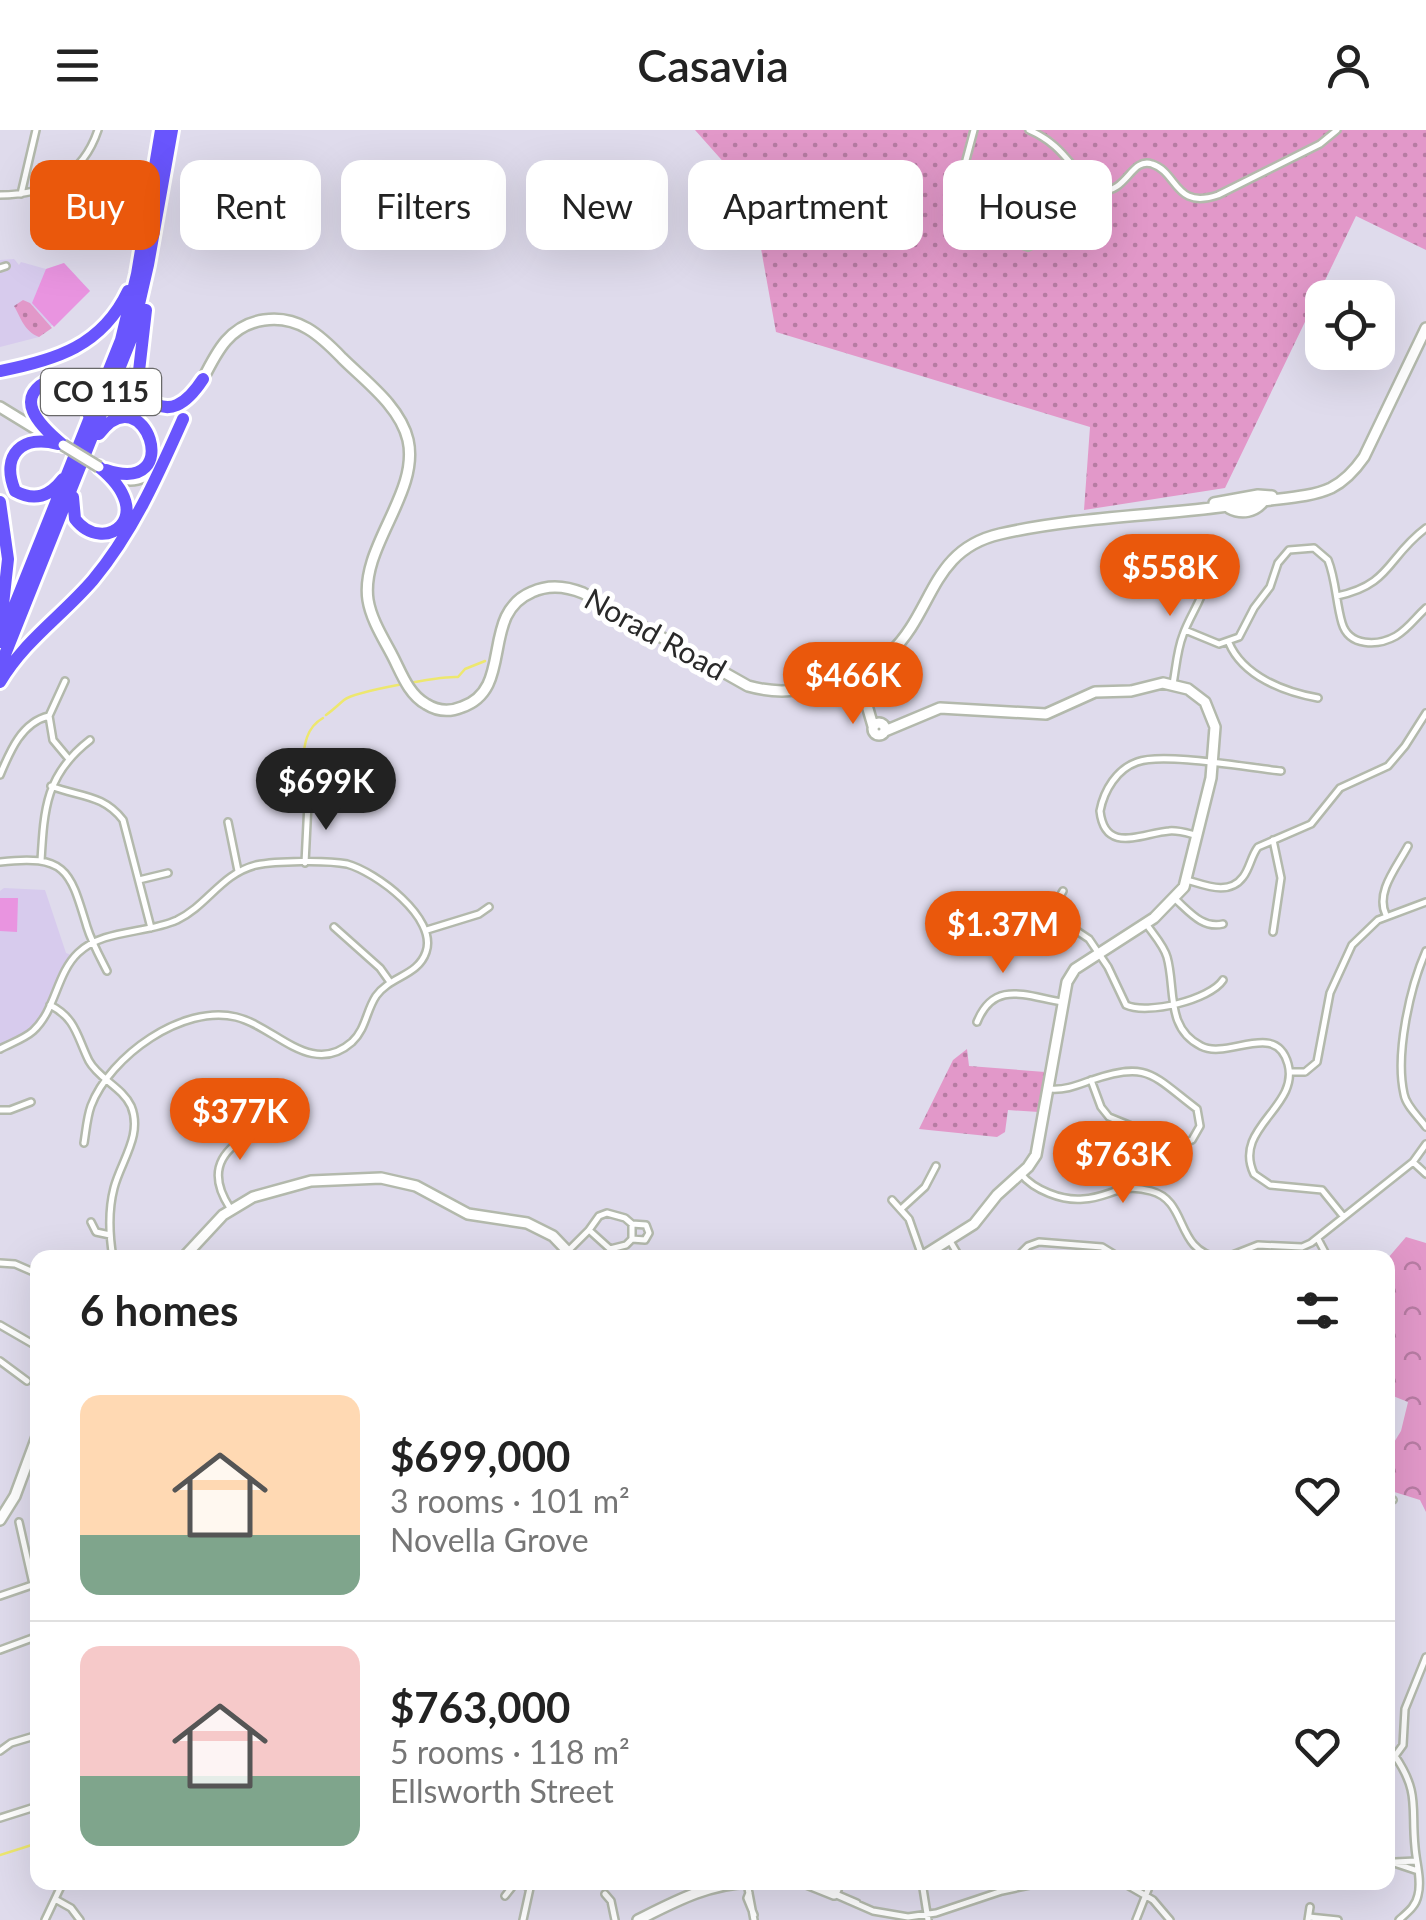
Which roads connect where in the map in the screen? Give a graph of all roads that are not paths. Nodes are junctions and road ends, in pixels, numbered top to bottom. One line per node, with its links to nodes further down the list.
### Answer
1 (36, 130): 13 (street)
2 (98, 130): 13 (street)
3 (162, 130): 8 (highway, CO 115)
4 (172, 130): 11 (highway, CO 115)
5 (974, 130): 9 (street)
6 (1029, 130): 10 (street)
7 (1337, 130): 12 (street)
8 (159, 160)
9 (967, 160)
10 (1070, 160)
11 (160, 181)
12 (1112, 190)
13 (21, 194): 14 (street)
14 (0, 195)
15 (141, 250): 19 (highway)
16 (146, 250): 24 (highway, CO 115)
17 (150, 250): 20 (highway)
18 (1426, 328): 26 (street, Norad Road)
19 (0, 371)
20 (203, 379): 22 (street, Norad Road); 42 (street, Norad Road)
21 (0, 407): 23 (street)
22 (184, 418): 25 (street, Norad Road); 40 (highway)
23 (63, 445): 24 (highway); 24 (highway); 25 (street, bridge)
24 (81, 456): 25 (highway); 25 (highway); 35 (highway, CO 115); 37 (highway, CO 115)
25 (99, 467)
26 (1295, 496): 28 (street, Norad Road); 28 (street, Norad Road)
27 (0, 502): 33 (highway)
28 (1151, 515): 38 (street, Norad Road)
29 (1426, 528): 31 (street)
30 (1202, 551): 34 (street)
31 (1336, 596): 32 (street); 36 (street)
32 (1426, 608)
33 (0, 627)
34 (1184, 630): 36 (street); 41 (street)
35 (0, 642)
36 (1229, 643): 44 (street)
37 (0, 667)
38 (859, 670): 42 (street, Norad Road); 43 (street); 47 (street)
39 (64, 681): 46 (street)
40 (0, 682)
41 (1173, 684): 47 (street); 50 (street)
42 (809, 690): 43 (street)
43 (863, 690): 47 (street)
44 (1318, 698)
45 (1426, 712): 57 (street)
46 (49, 716): 49 (street); 52 (street)
47 (880, 726)
48 (90, 740): 49 (street)
49 (68, 758): 53 (street)
50 (1212, 764): 51 (street); 56 (street); 56 (street)
51 (1281, 772)
52 (0, 775)
53 (51, 786): 60 (street); 64 (street)
54 (283, 786): 61 (street)
55 (228, 822): 62 (street)
56 (1198, 836): 65 (street)
57 (1273, 840): 65 (street); 76 (street)
58 (1408, 846): 70 (street)
59 (0, 862): 60 (street)
60 (41, 862): 77 (street)
61 (305, 863): 62 (street); 75 (street)
62 (238, 871): 74 (street)
63 (168, 874): 64 (street)
64 (140, 880): 74 (street)
65 (1187, 880): 67 (street)
66 (1063, 890): 79 (street)
67 (1174, 898): 71 (street); 72 (street)
68 (1426, 902): 70 (street)
69 (488, 907): 75 (street)
70 (1387, 916): 88 (street)
71 (1146, 924): 79 (street); 84 (street)
72 (1223, 924)
73 (334, 927): 82 (street)
74 (151, 928): 77 (street)
75 (427, 930): 82 (street)
76 (1273, 932)
77 (92, 942): 80 (street); 85 (street)
78 (1426, 951): 95 (street)
79 (1099, 953): 83 (street); 84 (street)
80 (108, 971)
81 (1223, 980): 84 (street)
82 (390, 982): 89 (street)
83 (1062, 1002): 86 (street); 91 (street)
84 (1172, 1003): 88 (street)
85 (50, 1005): 87 (street); 89 (street)
86 (976, 1022)
87 (0, 1049)
88 (1289, 1072): 105 (street)
89 (107, 1080): 96 (street); 109 (street)
90 (1091, 1080): 90 (street); 91 (street)
91 (1047, 1088): 100 (street)
92 (31, 1102): 93 (street)
93 (0, 1110)
94 (262, 1126): 103 (street)
95 (1426, 1128)
96 (84, 1142)
97 (1426, 1144): 98 (street)
98 (1413, 1162): 101 (street); 105 (street)
99 (936, 1166): 104 (street)
100 (1021, 1174): 112 (street); 122 (street)
101 (1426, 1174)
102 (892, 1200): 104 (street)
103 (230, 1208): 114 (street); 115 (street)
104 (901, 1209): 117 (street)
105 (1343, 1216): 110 (street)
106 (91, 1222): 109 (street)
107 (632, 1224): 108 (street); 111 (street); 111 (street)
108 (589, 1230): 111 (street); 116 (street)
109 (110, 1235): 113 (street)
110 (1318, 1238): 123 (street); 124 (street)
111 (632, 1239)
112 (950, 1241): 118 (street); 119 (street)
113 (112, 1250)
114 (189, 1250)
115 (567, 1250)
116 (574, 1250)
117 (919, 1250)
118 (934, 1250)
119 (955, 1250)
120 (1024, 1250): 121 (street)
121 (1107, 1250)
122 (1198, 1250)
123 (1246, 1250)
124 (1326, 1250)
125 (0, 1262): 126 (street)
126 (30, 1271)
127 (0, 1325): 128 (street)
128 (30, 1342)
129 (0, 1361): 130 (street)
130 (27, 1381)
131 (30, 1468): 132 (street)
132 (0, 1520)
133 (20, 1522): 134 (street)
134 (30, 1563)
135 (30, 1585): 136 (street)
136 (0, 1596)
137 (30, 1639): 138 (street)
138 (0, 1650)
139 (1426, 1657): 142 (street)
140 (30, 1737): 141 (street)
141 (0, 1751)
142 (1395, 1754)
143 (1395, 1763): 146 (street)
144 (30, 1809): 145 (street)
145 (0, 1818)
146 (1416, 1861): 147 (street); 149 (street)
147 (1395, 1862)
148 (1395, 1864): 149 (street)
149 (1418, 1871): 178 (street)
150 (59, 1890): 165 (street)
151 (511, 1890): 164 (street)
152 (530, 1890): 172 (street)
153 (701, 1890): 174 (street)
154 (748, 1890): 167 (street)
155 (824, 1890): 162 (street)
156 (836, 1890): 162 (street)
157 (923, 1890): 168 (street)
158 (1007, 1890): 168 (street)
159 (1136, 1890): 163 (street)
160 (1147, 1890): 163 (street)
161 (604, 1894): 173 (street)
162 (834, 1894): 168 (street)
163 (1145, 1895): 175 (street); 176 (street)
164 (505, 1896)
165 (56, 1899): 170 (street); 171 (street)
166 (1310, 1907): 169 (street)
167 (754, 1918)
168 (928, 1918)
169 (1309, 1918): 177 (street)
170 (45, 1920)
171 (80, 1920)
172 (524, 1920)
173 (616, 1920)
174 (638, 1920)
175 (1136, 1920)
176 (1170, 1920)
177 (1338, 1920)
178 (1400, 1920)

